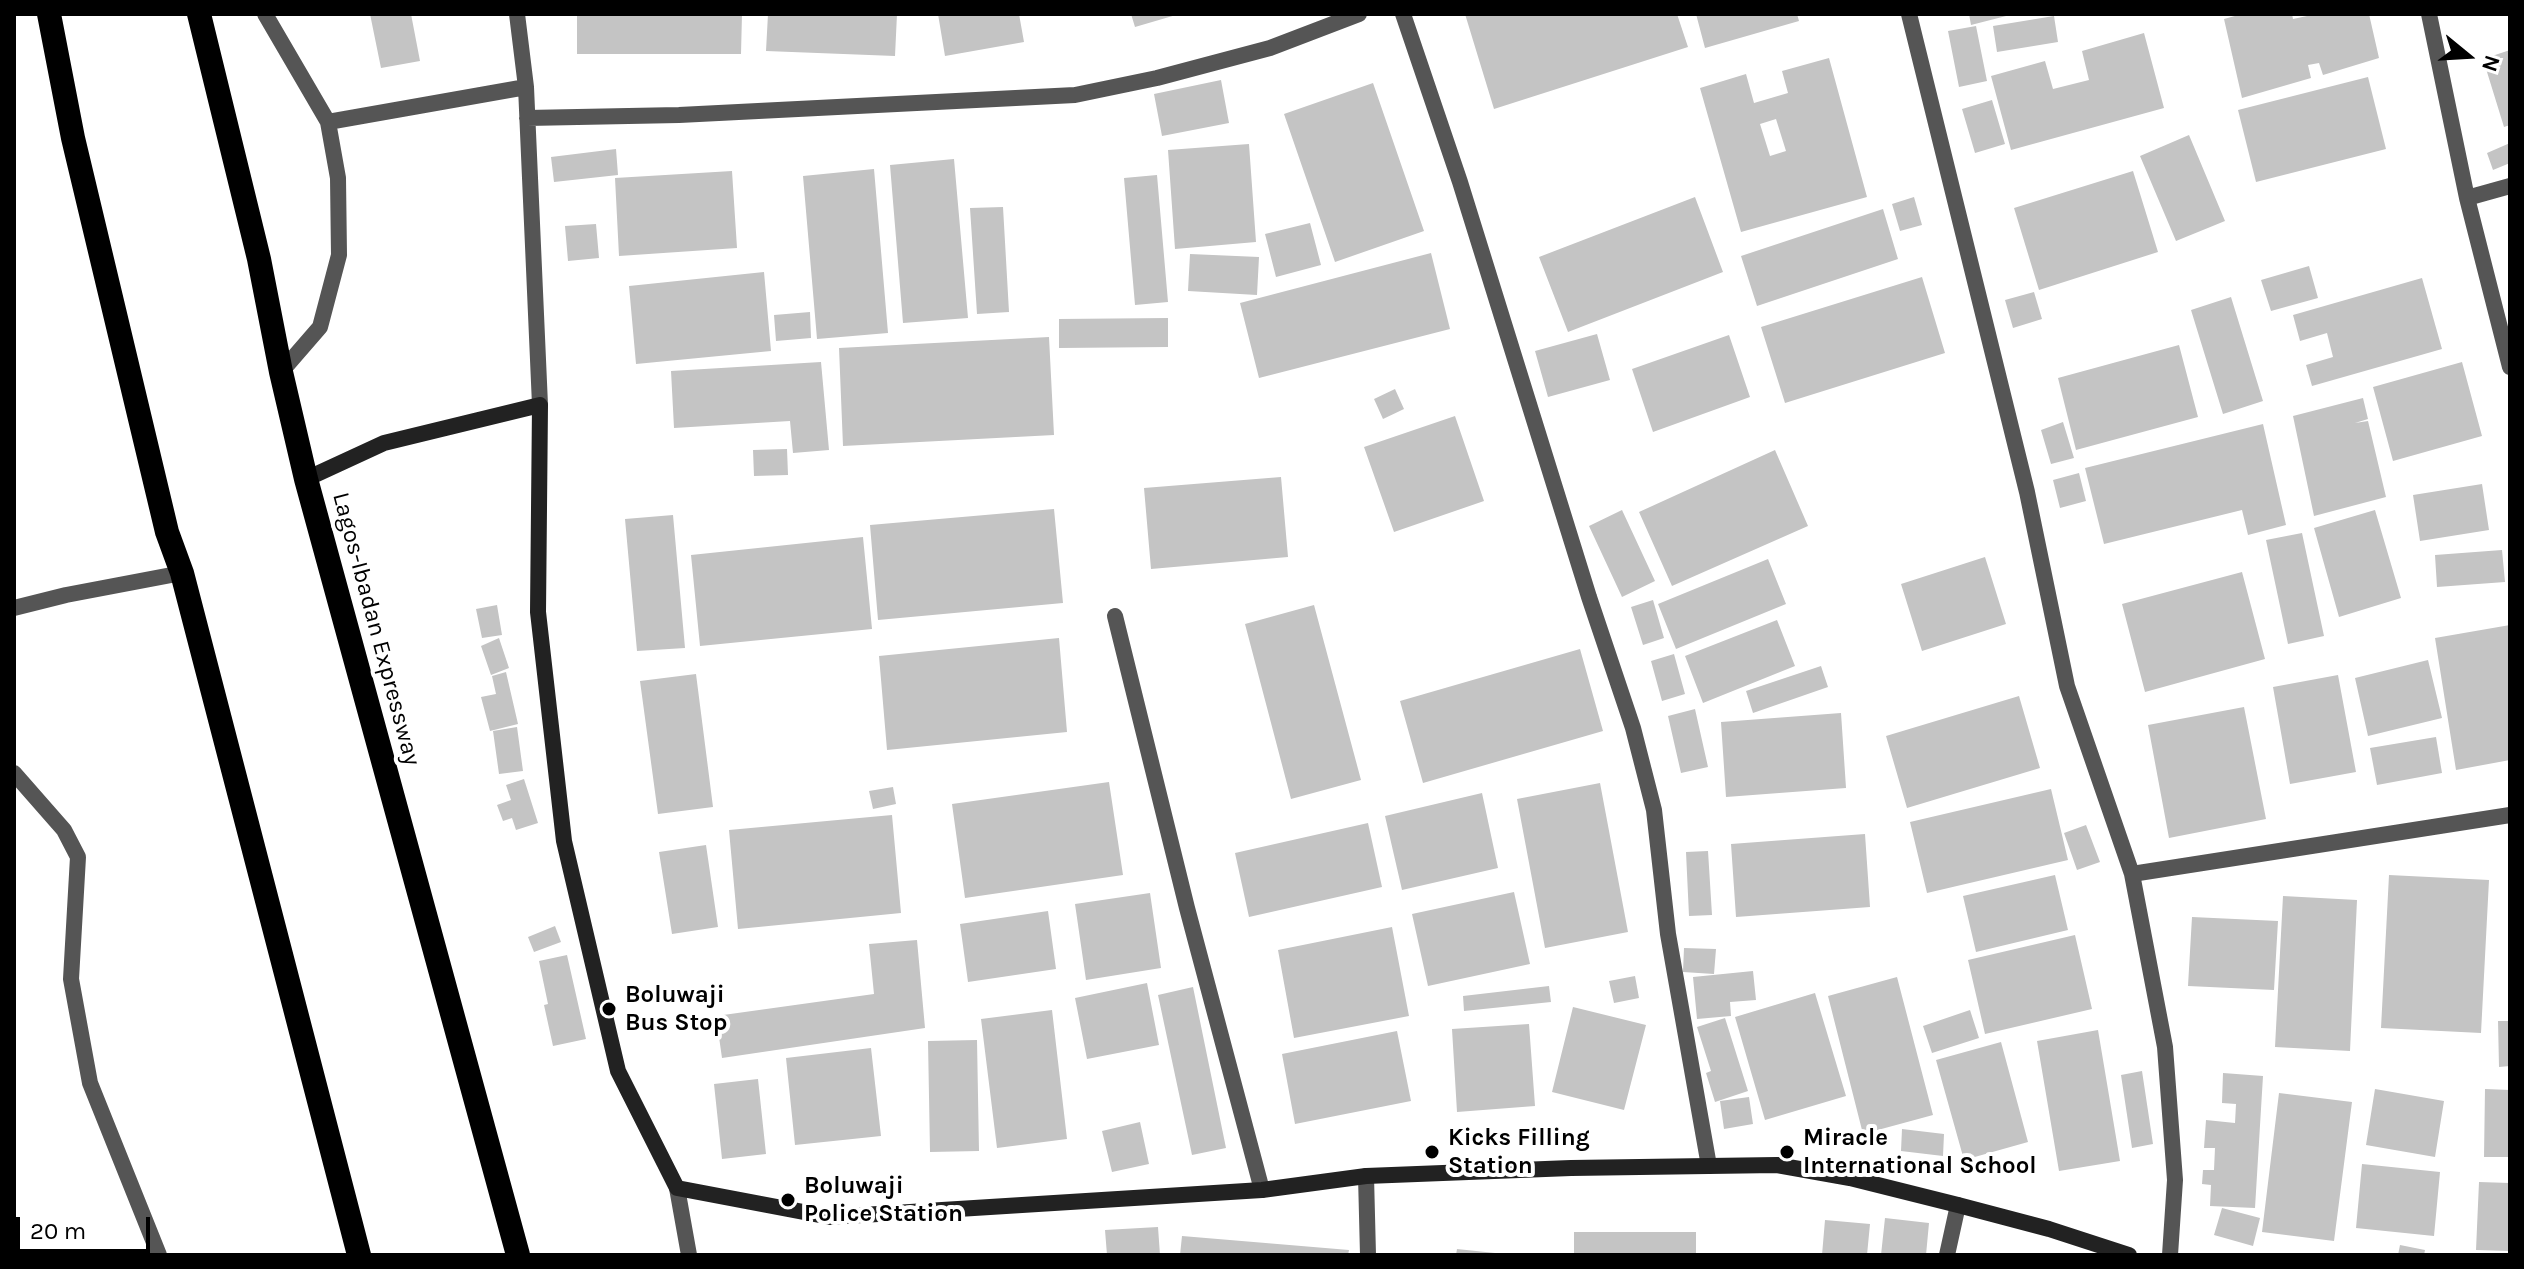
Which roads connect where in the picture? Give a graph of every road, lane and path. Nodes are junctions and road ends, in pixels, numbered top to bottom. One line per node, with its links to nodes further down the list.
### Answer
1 (49, 14): 18 (highway)
2 (199, 14): 15 (highway, Lagos-Ibadan Expressway)
3 (265, 14): 11 (street)
4 (517, 14): 9 (street)
5 (1359, 14): 10 (street)
6 (1403, 14): 24 (street)
7 (1909, 14): 23 (street)
8 (2429, 14): 13 (street)
9 (526, 87): 10 (street); 11 (street)
10 (527, 118): 16 (street)
11 (328, 122): 15 (street)
12 (2510, 186): 13 (street)
13 (2467, 198): 14 (street)
14 (2510, 367)
15 (281, 372): 17 (highway, Lagos-Ibadan Expressway)
16 (540, 405): 17 (street); 26 (street)
17 (306, 479): 31 (highway, Lagos-Ibadan Expressway)
18 (182, 573): 19 (street); 30 (highway)
19 (14, 608)
20 (1115, 616): 27 (street)
21 (14, 773): 29 (street)
22 (2510, 815): 23 (street)
23 (2132, 874): 36 (street)
24 (1709, 1166): 25 (street); 28 (street)
25 (1366, 1176): 27 (street); 33 (street)
26 (677, 1188): 27 (street); 32 (street)
27 (1262, 1190)
28 (1958, 1205): 34 (street); 35 (street)
29 (159, 1255)
30 (359, 1255)
31 (518, 1255)
32 (689, 1255)
33 (1368, 1255)
34 (1947, 1255)
35 (2129, 1255)
36 (2170, 1255)

